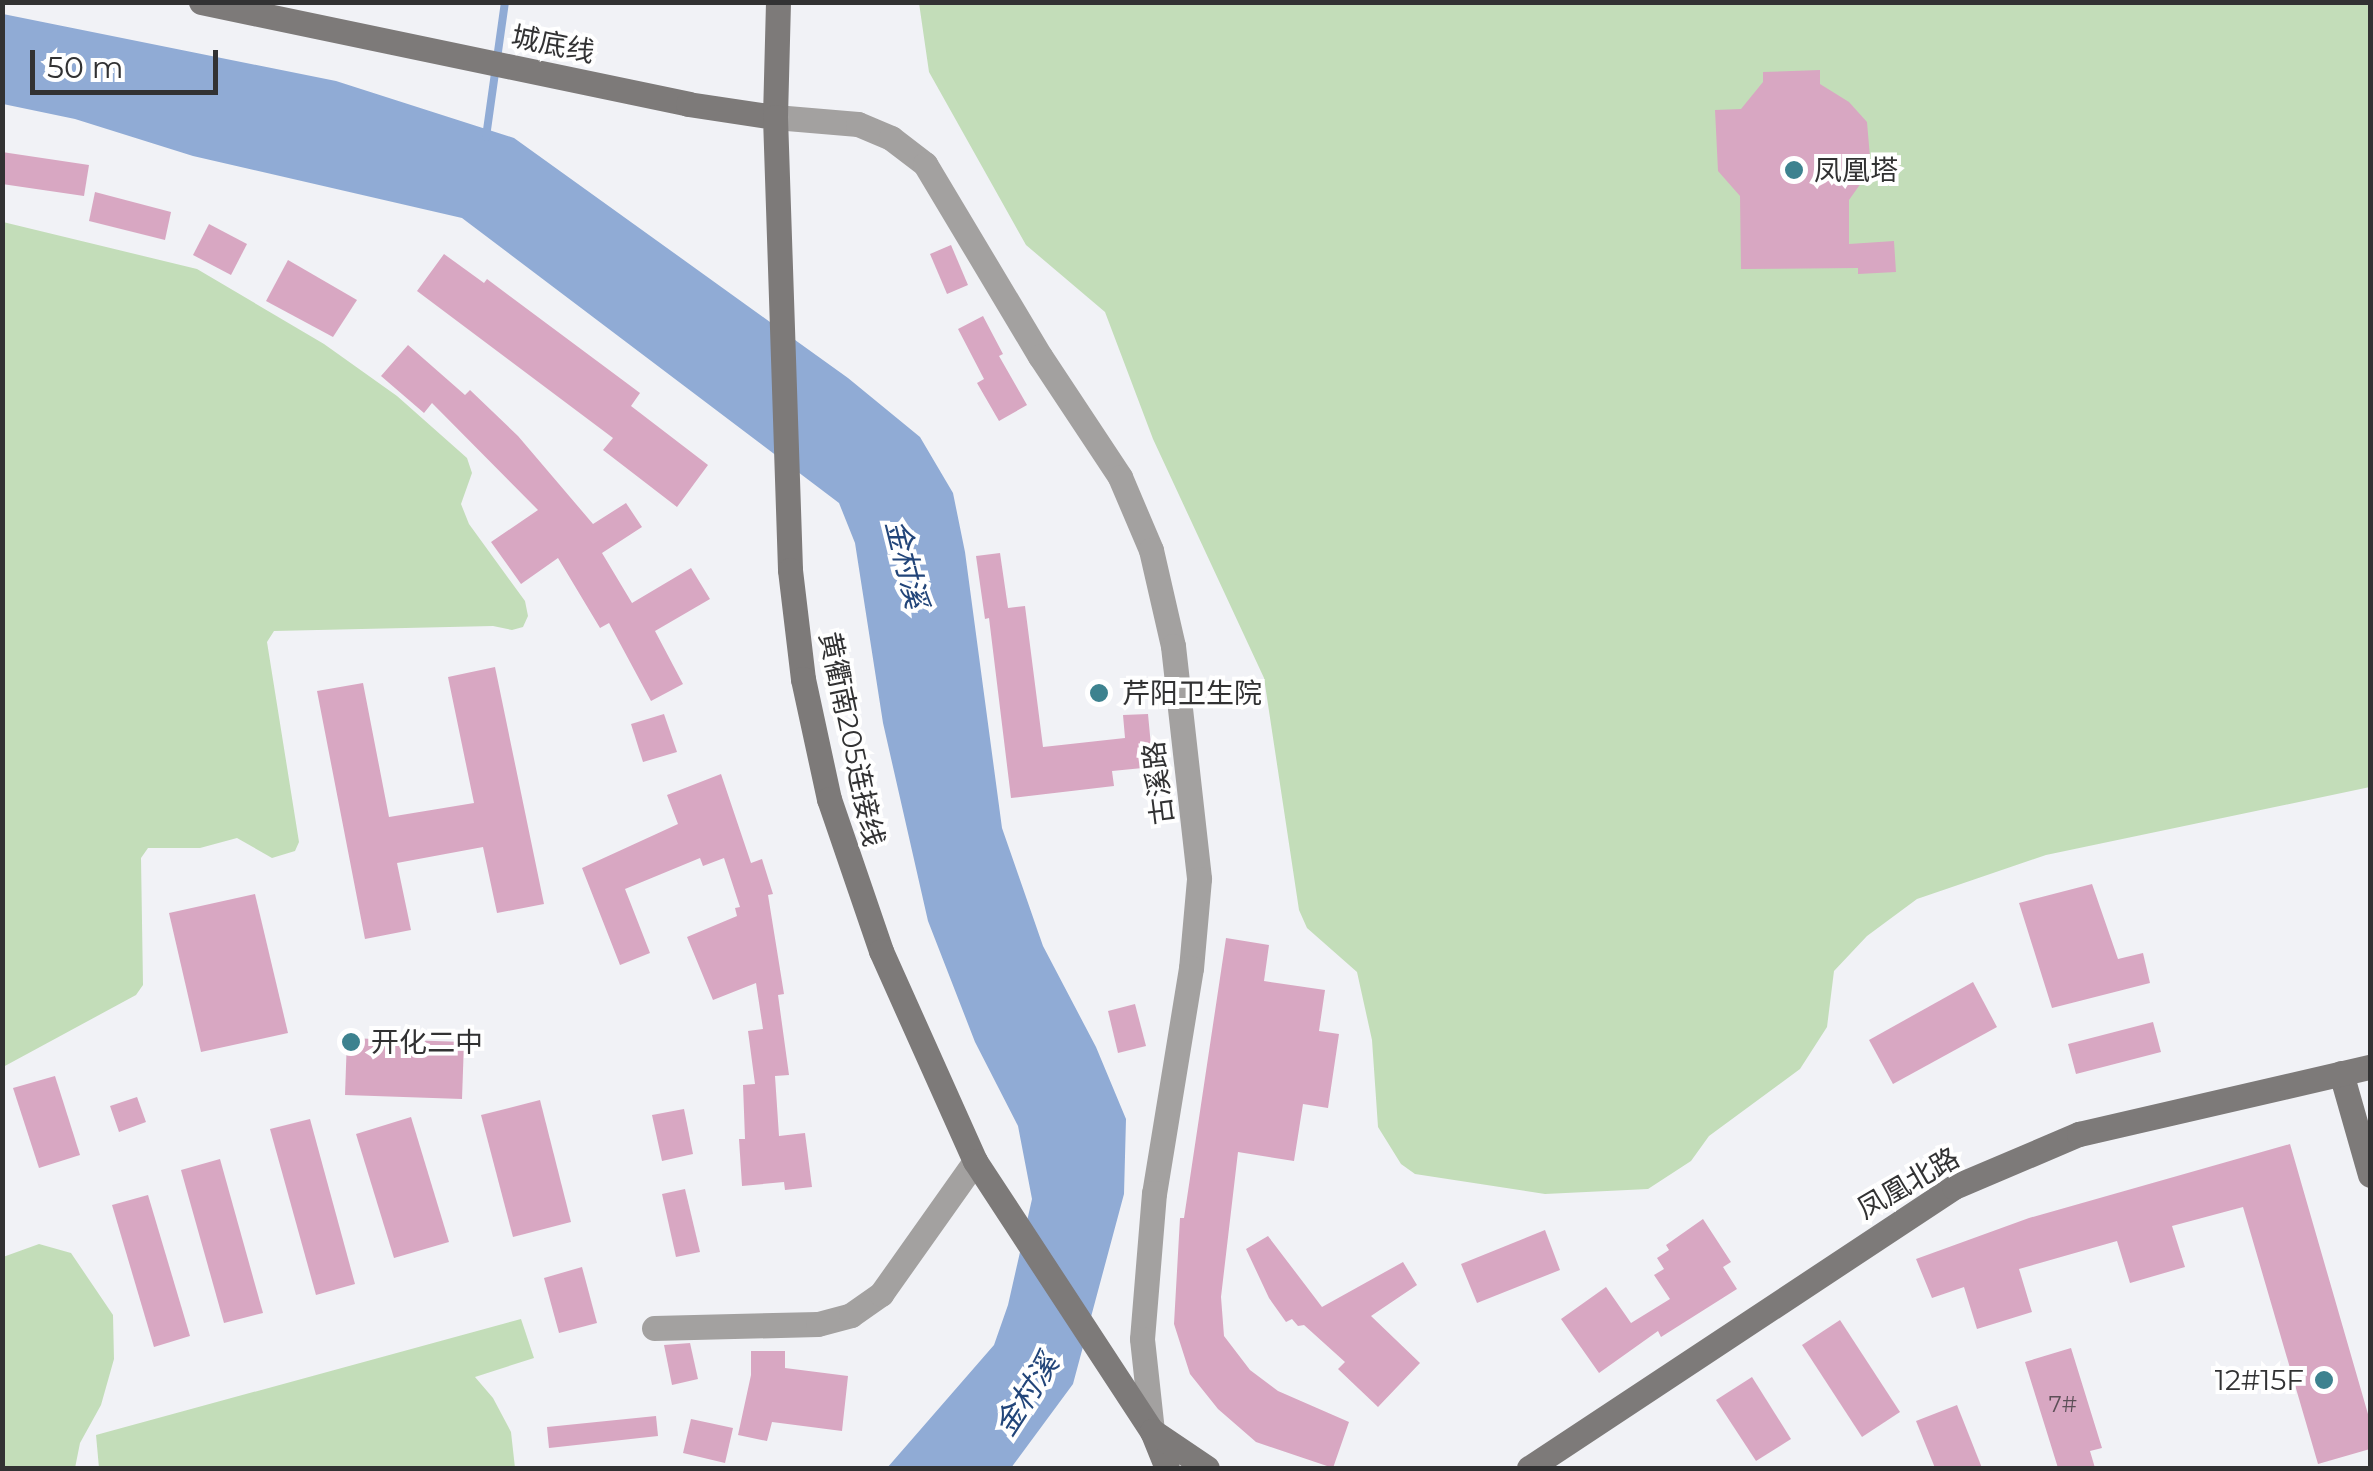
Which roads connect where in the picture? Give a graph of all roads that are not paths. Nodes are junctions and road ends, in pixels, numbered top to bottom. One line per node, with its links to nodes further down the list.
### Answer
1 (202, 2): 3 (main road, 城底线)
2 (778, 2): 3 (main road, 黄衢南205连接线)
3 (775, 117): 6 (main road, 黄衢南205连接线); 9 (street, 古溪路)
4 (2370, 1066): 5 (main road, 凤凰北路)
5 (2341, 1073): 7 (main road); 12 (main road, 凤凰北路)
6 (975, 1161): 8 (street); 9 (main road, 黄衢南205连接线)
7 (2370, 1175)
8 (654, 1328)
9 (1152, 1431): 10 (main road, 黄衢南205连接线); 11 (main road)
10 (1168, 1468)
11 (1208, 1468)
12 (1529, 1468)

